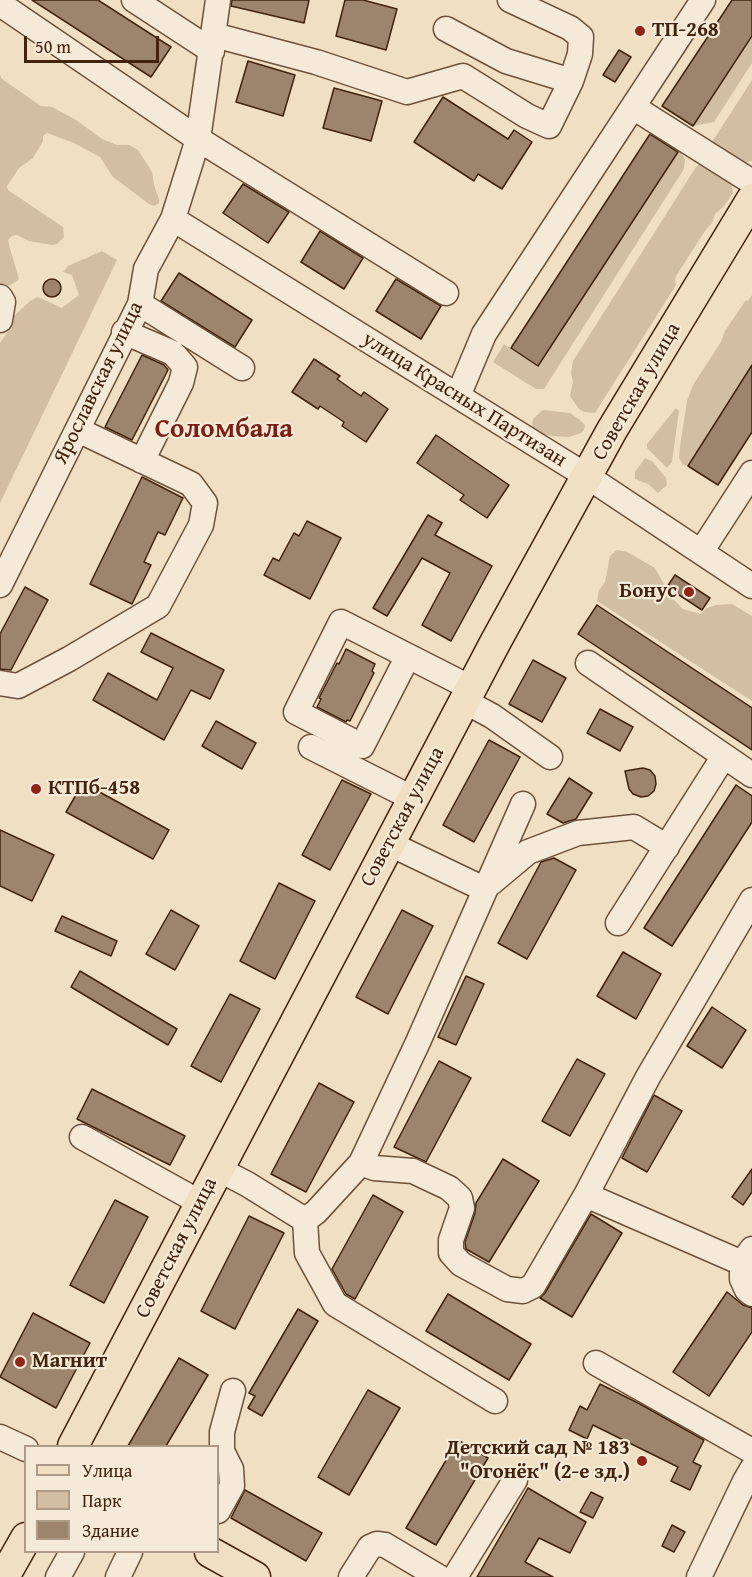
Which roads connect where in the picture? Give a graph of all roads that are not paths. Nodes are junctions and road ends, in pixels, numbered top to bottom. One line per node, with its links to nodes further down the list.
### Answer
1 (134, 0): 7 (street)
2 (218, 0): 7 (street, Ярославская улица)
3 (510, 0): 8 (street)
4 (0, 4): 10 (street)
5 (695, 4): 9 (street)
6 (446, 29): 8 (street)
7 (213, 43): 8 (street); 10 (street, Ярославская улица)
8 (571, 81)
9 (633, 107): 11 (street); 20 (street)
10 (198, 139): 13 (street, Ярославская улица); 14 (street)
11 (752, 182)
12 (752, 199): 24 (main road, Советская улица)
13 (173, 219): 16 (street, Ярославская улица); 20 (street, улица Красных Партизан)
14 (446, 293)
15 (0, 297): 17 (street)
16 (140, 304): 18 (street, Ярославская улица); 19 (street)
17 (0, 320)
18 (124, 332): 21 (street, Ярославская улица); 22 (street)
19 (242, 368)
20 (458, 396): 24 (street, улица Красных Партизан)
21 (78, 430): 22 (street); 26 (street, Ярославская улица)
22 (142, 460): 30 (street)
23 (752, 473): 25 (street)
24 (588, 477): 25 (street, улица Красных Партизан); 31 (main road, Советская улица)
25 (701, 552): 27 (street, улица Красных Партизан)
26 (0, 585)
27 (752, 586)
28 (408, 656): 31 (street); 32 (street); 32 (street)
29 (588, 663): 34 (street)
30 (0, 683)
31 (468, 694): 35 (street); 38 (main road, Советская улица)
32 (362, 746): 36 (street)
33 (311, 747): 36 (street)
34 (724, 756): 37 (street); 41 (street)
35 (550, 757)
36 (351, 767): 38 (street)
37 (752, 776)
38 (412, 798): 40 (main road, Советская улица)
39 (523, 804): 42 (street)
40 (388, 843): 42 (street); 47 (main road, Советская улица)
41 (667, 847): 42 (street); 44 (street)
42 (484, 889): 46 (street)
43 (752, 900): 48 (street)
44 (618, 924)
45 (82, 1137): 49 (street)
46 (361, 1164): 48 (street); 50 (street)
47 (218, 1169): 49 (main road, Советская улица); 50 (street)
48 (586, 1196): 51 (street)
49 (201, 1203): 57 (main road, Советская улица)
50 (305, 1220): 55 (street)
51 (747, 1256): 52 (street)
52 (752, 1294)
53 (596, 1364): 59 (street)
54 (233, 1391): 62 (street)
55 (495, 1401)
56 (0, 1437): 58 (street)
57 (74, 1445)
58 (24, 1448)
59 (752, 1451)
60 (752, 1469): 74 (street)
61 (515, 1480): 73 (street)
62 (219, 1509)
63 (24, 1542): 67 (main road)
64 (71, 1553): 68 (street)
65 (129, 1553): 69 (street)
66 (213, 1553): 70 (main road)
67 (4, 1577)
68 (58, 1577)
69 (117, 1577)
70 (255, 1577)
71 (351, 1577): 72 (street)
72 (439, 1577)
73 (454, 1577)
74 (699, 1577)

